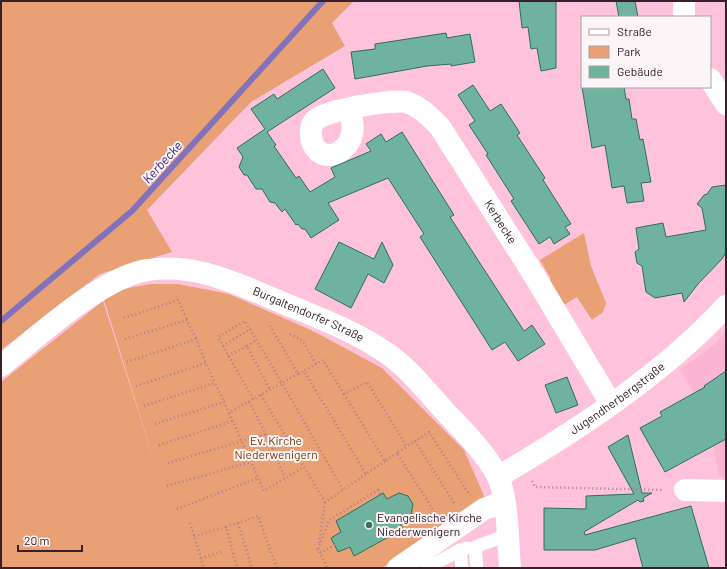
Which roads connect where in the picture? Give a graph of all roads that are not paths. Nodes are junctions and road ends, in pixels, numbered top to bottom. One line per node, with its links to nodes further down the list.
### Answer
1 (684, 1): 2 (street)
2 (684, 16)
3 (711, 81): 4 (street)
4 (726, 104)
5 (349, 109): 8 (street, Kerbecke)
6 (726, 306): 8 (street, Jugendherbergstraße)
7 (1, 366): 9 (street, Burgaltendorfer Straße)
8 (611, 404): 9 (street, Jugendherbergstraße)
9 (498, 477): 12 (street, Burgaltendorfer Straße)
10 (685, 490): 11 (street)
11 (726, 491)
12 (504, 502): 13 (street, Burgaltendorfer Straße); 16 (street)
13 (507, 535): 14 (lane); 20 (street, Burgaltendorfer Straße)
14 (475, 547): 15 (lane); 19 (lane)
15 (460, 550): 17 (lane); 18 (lane)
16 (398, 568)
17 (427, 568)
18 (462, 568)
19 (477, 568)
20 (510, 568)

